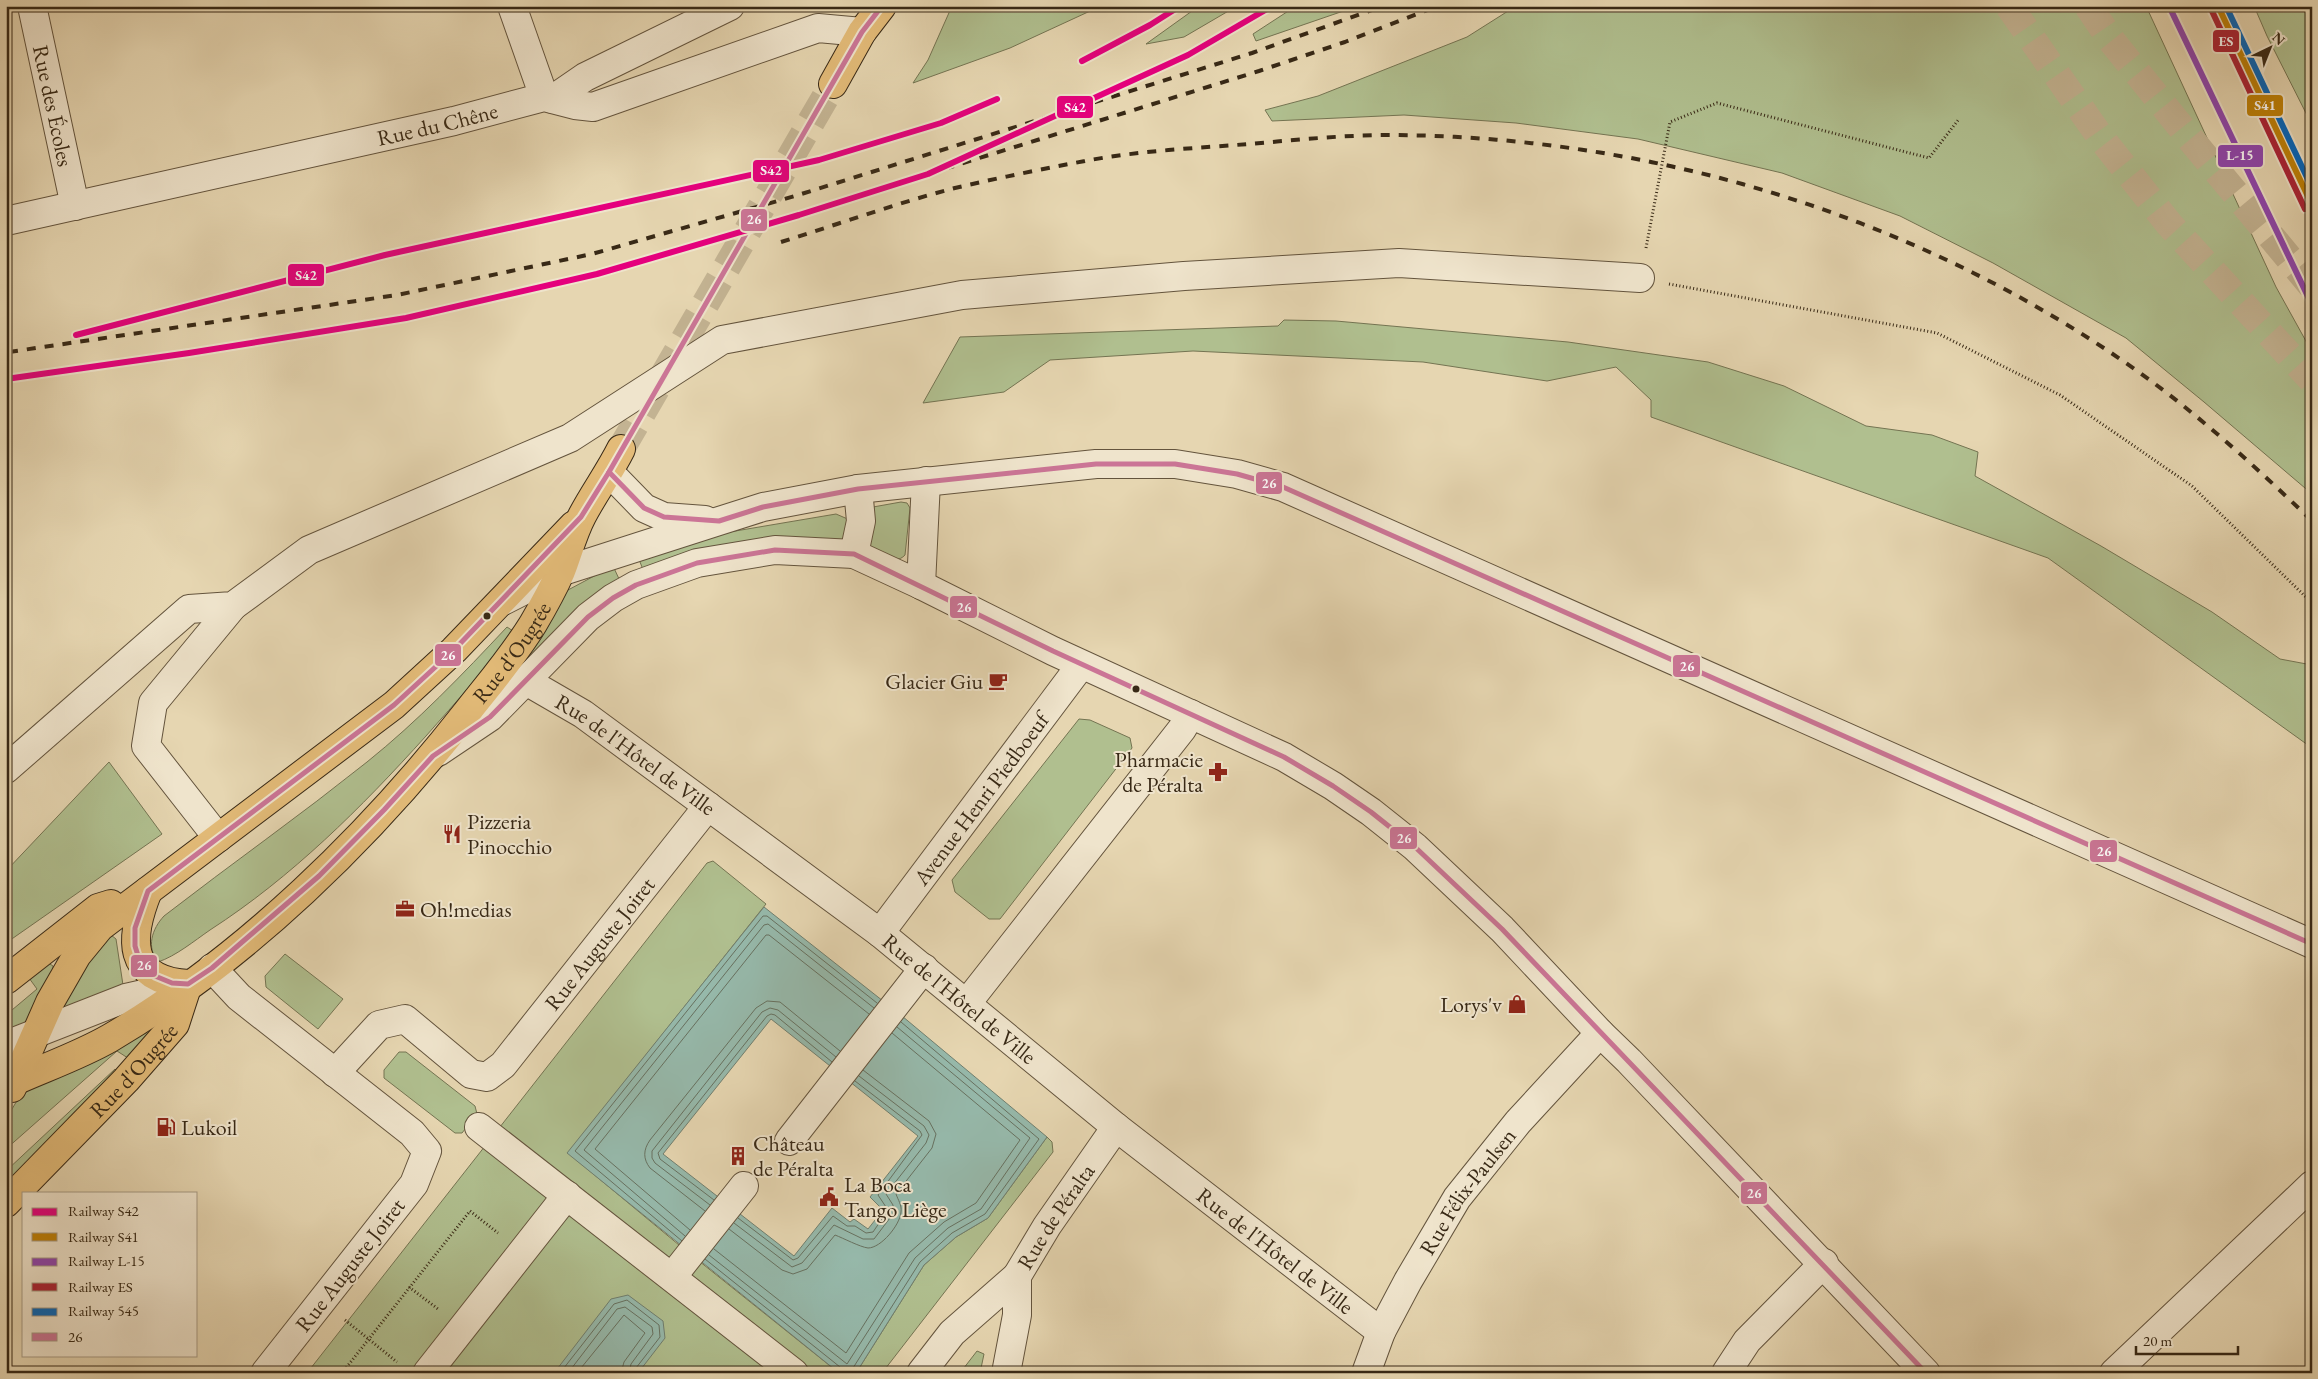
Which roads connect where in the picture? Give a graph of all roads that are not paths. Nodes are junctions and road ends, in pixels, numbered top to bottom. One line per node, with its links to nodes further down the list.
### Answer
1 (32, 6): 8 (street, Rue des Écoles)
2 (512, 6): 7 (street)
3 (730, 6): 7 (street)
4 (882, 6): 5 (main road)
5 (862, 32): 6 (main road); 7 (street)
6 (832, 84)
7 (549, 98): 8 (street, Rue du Chêne)
8 (75, 206): 9 (street, Rue du Chêne)
9 (6, 221)
10 (1640, 278): 20 (street)
11 (615, 461): 14 (main road, Rue d'Ougrée); 15 (street)
12 (926, 482): 13 (street); 18 (street); 30 (street)
13 (858, 489): 15 (street); 16 (street)
14 (582, 517): 17 (main road, Rue d'Ougrée); 19 (main road, Rue d'Ougrée)
15 (719, 520): 17 (street)
16 (854, 554): 18 (street); 22 (street)
17 (560, 572): 19 (street); 24 (main road, Rue d'Ougrée)
18 (921, 585): 21 (street)
19 (500, 603): 27 (main road, Rue d'Ougrée)
20 (234, 606): 25 (street); 27 (street)
21 (1081, 665): 23 (street); 29 (street, Avenue Henri Piedboeuf)
22 (526, 681): 24 (street); 26 (street, Rue de l'Hôtel de Ville)
23 (1191, 714): 35 (street); 37 (street)
24 (433, 756): 31 (main road, Rue d'Ougrée)
25 (6, 769)
26 (708, 806): 29 (street, Rue de l'Hôtel de Ville); 39 (street, Rue Auguste Joiret)
27 (218, 838): 28 (main road, Rue d'Ougrée)
28 (148, 891): 33 (main road); 34 (main road); 36 (main road, Rue d'Ougrée)
29 (880, 934): 32 (street, Rue de l'Hôtel de Ville)
30 (2312, 944)
31 (212, 968): 34 (main road, Rue d'Ougrée); 39 (street)
32 (924, 968): 35 (street, Rue de l'Hôtel de Ville); 43 (street)
33 (6, 980)
34 (188, 984): 36 (street); 40 (main road); 47 (main road, Rue d'Ougrée)
35 (967, 1003): 42 (street, Rue de l'Hôtel de Ville)
36 (36, 1032): 38 (street); 40 (main road, Rue d'Ougrée)
37 (1600, 1033): 48 (street); 51 (street, Rue Félix-Paulsen)
38 (6, 1045)
39 (335, 1073): 54 (street, Rue Auguste Joiret)
40 (10, 1088)
41 (479, 1127): 45 (street)
42 (1116, 1127): 49 (street, Rue de Péralta); 51 (street, Rue de l'Hôtel de Ville)
43 (789, 1141)
44 (2312, 1186): 60 (street)
45 (567, 1195): 50 (street); 53 (street)
46 (736, 1195): 50 (street)
47 (6, 1203)
48 (1824, 1263): 58 (street); 59 (street)
49 (1017, 1276): 55 (street); 56 (street, Rue de Péralta)
50 (672, 1277): 52 (street)
51 (1381, 1332): 57 (street, Rue Félix-Paulsen)
52 (778, 1368)
53 (416, 1370)
54 (265, 1373)
55 (921, 1373)
56 (1006, 1373)
57 (1366, 1373)
58 (1726, 1373)
59 (1926, 1373)
60 (2114, 1373)

